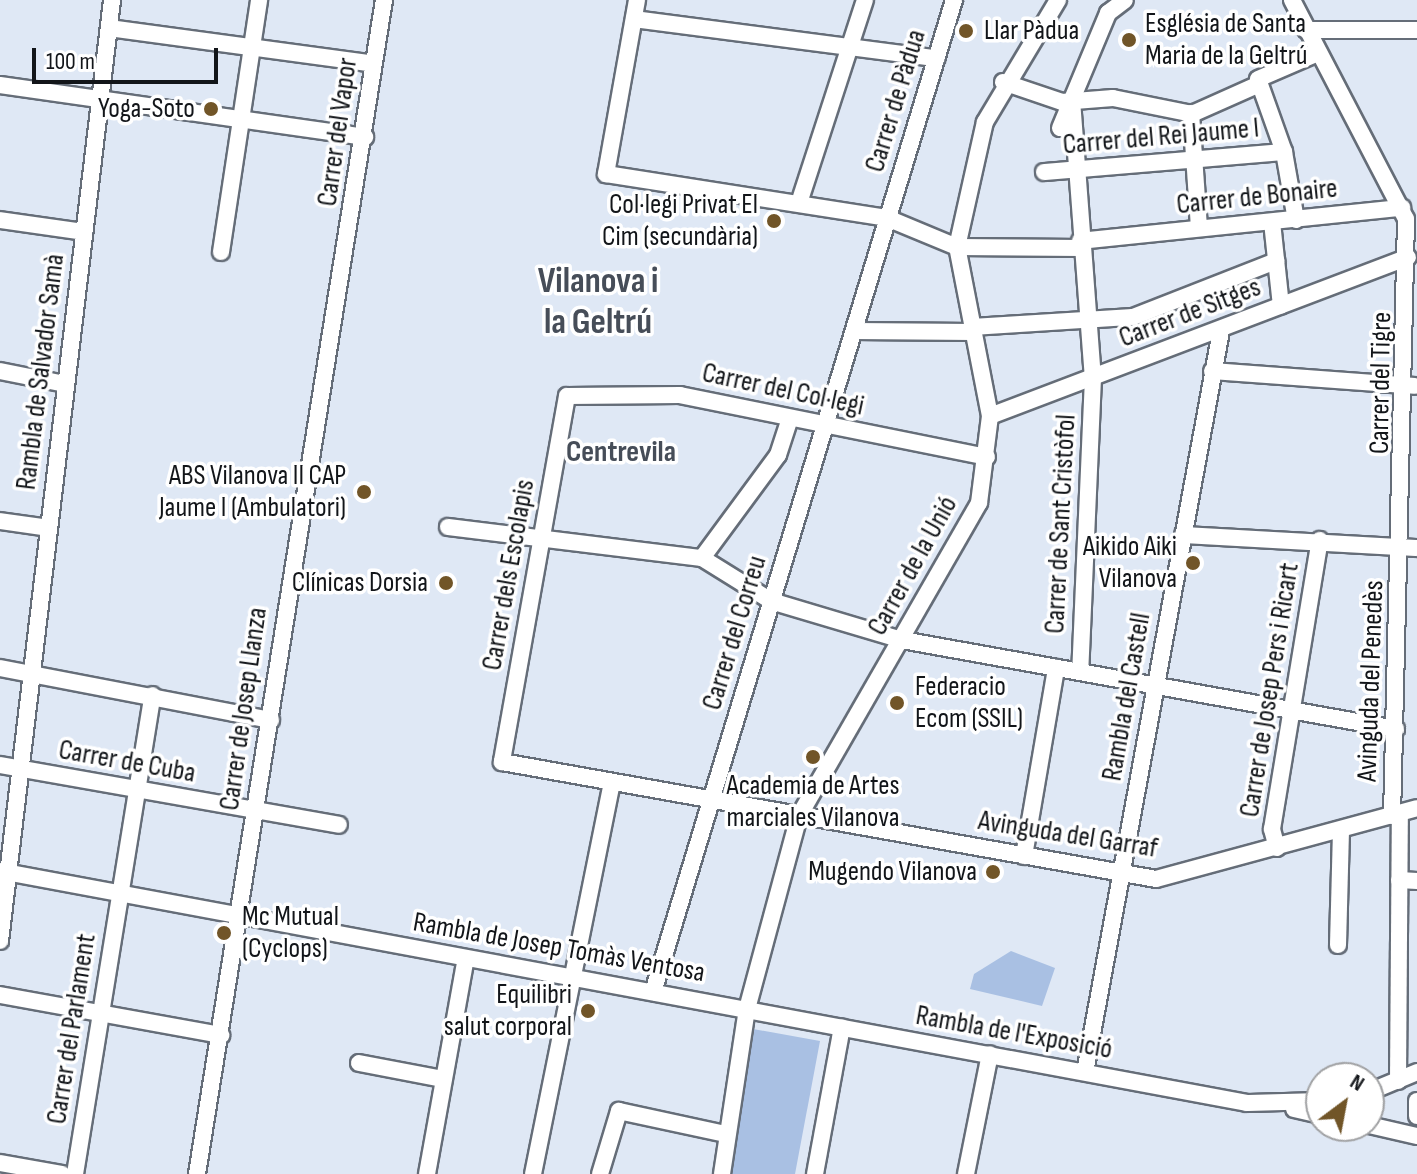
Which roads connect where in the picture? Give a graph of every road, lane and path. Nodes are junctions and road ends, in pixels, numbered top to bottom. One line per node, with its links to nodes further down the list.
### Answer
1 (112, 0): 11 (street, Rambla de Salvador Samà)
2 (259, 0): 14 (street)
3 (384, 0): 18 (street, Carrer del Vapor)
4 (637, 0): 10 (street)
5 (865, 0): 15 (street)
6 (954, 0): 17 (street, Carrer de Pàdua)
7 (1058, 0): 19 (street, Carrer de la Unió)
8 (1125, 0): 23 (street)
9 (1292, 0): 12 (street)
10 (634, 19): 15 (street); 31 (street)
11 (109, 28): 14 (street); 22 (street, Rambla de Salvador Samà)
12 (1306, 30): 13 (street); 16 (street)
13 (1417, 30)
14 (251, 46): 18 (street); 25 (street)
15 (849, 47): 17 (street); 31 (street)
16 (1318, 53): 20 (street); 32 (street)
17 (936, 58): 35 (street, Carrer de Pàdua)
18 (374, 64): 26 (street, Carrer del Vapor)
19 (1003, 82): 23 (street); 40 (street, Carrer de la Unió)
20 (1258, 82): 24 (street); 27 (street)
21 (0, 85): 22 (street)
22 (100, 97): 25 (street); 38 (street, Rambla de Salvador Samà)
23 (1072, 100): 24 (street); 29 (street, Carrer de Sant Cristòfol)
24 (1191, 113): 28 (street)
25 (241, 117): 26 (street); 41 (street)
26 (365, 137): 44 (street, Carrer del Vapor)
27 (1284, 152): 28 (street, Carrer del Rei Jaume I); 34 (street)
28 (1195, 163): 29 (street, Carrer del Rei Jaume I); 37 (street)
29 (1077, 171): 30 (street, Carrer del Rei Jaume I); 39 (street, Carrer de Sant Cristòfol)
30 (1044, 172)
31 (799, 203): 35 (street)
32 (1408, 210): 34 (street, Carrer de Bonaire); 42 (street, Carrer del Tigre)
33 (0, 220): 38 (street)
34 (1296, 220): 36 (street, Carrer de Bonaire)
35 (887, 221): 40 (street); 45 (street, Carrer de Pàdua)
36 (1272, 222): 37 (street, Carrer de Bonaire); 43 (street)
37 (1199, 228): 39 (street, Carrer de Bonaire)
38 (84, 232): 54 (street, Rambla de Salvador Samà)
39 (1081, 245): 40 (street, Carrer de Bonaire); 47 (street, Carrer de Sant Cristòfol)
40 (957, 247): 48 (street, Carrer de la Unió)
41 (221, 252)
42 (1408, 257): 46 (street, Carrer de Sitges); 55 (street, Carrer del Tigre)
43 (1276, 261): 46 (street); 47 (street)
44 (336, 290): 78 (street, Carrer de Josep Llanza)
45 (867, 290): 49 (street, Carrer del Correu)
46 (1281, 306): 50 (street, Carrer de Sitges)
47 (1085, 319): 48 (street); 53 (street, Carrer de Sant Cristòfol)
48 (972, 330): 49 (street); 57 (street, Carrer de la Unió)
49 (854, 331): 59 (street, Carrer del Correu)
50 (1221, 331): 52 (street, Rambla del Castell); 53 (street, Carrer de Sitges)
51 (0, 371): 54 (street)
52 (1212, 371): 55 (street); 64 (street, Rambla del Castell)
53 (1093, 378): 57 (street, Carrer de Sitges); 73 (street, Carrer de Sant Cristòfol)
54 (65, 384): 63 (street, Rambla de Salvador Samà)
55 (1412, 386): 67 (street, Carrer del Tigre)
56 (567, 396): 58 (street, Carrer del Col·legi); 65 (street, Carrer dels Escolapis)
57 (990, 416): 60 (street, Carrer de la Unió)
58 (790, 418): 59 (street, Carrer del Col·legi); 68 (street)
59 (825, 426): 60 (street, Carrer del Col·legi); 69 (street, Carrer del Correu)
60 (987, 457): 70 (street, Carrer de la Unió)
61 (0, 521): 63 (street)
62 (448, 527): 65 (street)
63 (49, 528): 74 (street, Rambla de Salvador Samà)
64 (1183, 535): 66 (street); 75 (street, Rambla del Castell)
65 (542, 539): 68 (street); 80 (street, Carrer dels Escolapis)
66 (1320, 540): 67 (street); 77 (street, Carrer de Josep Pers i Ricart)
67 (1409, 547): 79 (street, Avinguda del Penedès)
68 (704, 559): 69 (street)
69 (771, 601): 70 (street); 85 (street, Carrer del Correu)
70 (902, 640): 72 (street); 89 (street, Carrer de la Unió)
71 (0, 668): 74 (street)
72 (1056, 668): 73 (street); 93 (street)
73 (1080, 672): 75 (street)
74 (31, 674): 76 (street); 82 (street, Rambla de Salvador Samà)
75 (1156, 686): 77 (street); 95 (street, Rambla del Castell)
76 (153, 695): 78 (street); 84 (street, Carrer del Parlament)
77 (1293, 711): 79 (street); 92 (street, Carrer de Josep Pers i Ricart)
78 (271, 720): 87 (street, Carrer de Josep Llanza)
79 (1396, 729): 88 (street, Avinguda del Penedès)
80 (502, 762): 83 (street, Avinguda del Garraf)
81 (0, 765): 82 (street, Carrer de Cuba)
82 (19, 769): 84 (street, Carrer de Cuba); 94 (street, Rambla de Salvador Samà)
83 (612, 782): 85 (street, Avinguda del Garraf); 103 (street)
84 (136, 790): 87 (street, Carrer de Cuba); 98 (street, Carrer del Parlament)
85 (711, 800): 89 (street, Avinguda del Garraf); 104 (street, Carrer del Correu)
86 (1417, 808): 88 (street, Avinguda del Garraf)
87 (255, 811): 90 (street, Carrer de Cuba); 99 (street, Carrer de Josep Llanza)
88 (1396, 815): 91 (street, Avinguda del Garraf); 96 (street, Avinguda del Penedès)
89 (799, 816): 93 (street, Avinguda del Garraf); 106 (street, Carrer de la Unió)
90 (339, 825)
91 (1341, 830): 92 (street, Avinguda del Garraf); 101 (street)
92 (1277, 848): 95 (street, Avinguda del Garraf)
93 (1024, 856): 95 (street, Avinguda del Garraf)
94 (4, 872): 98 (street, Rambla de Josep Tomàs Ventosa); 100 (street, Rambla de Salvador Samà)
95 (1122, 876): 112 (street, Rambla del Castell)
96 (1399, 880): 97 (street); 115 (street, Avinguda del Penedès)
97 (1417, 881)
98 (119, 893): 99 (street, Rambla de Josep Tomàs Ventosa); 107 (street, Carrer del Parlament)
99 (241, 916): 102 (street, Rambla de Josep Tomàs Ventosa); 109 (street, Carrer de Josep Llanza)
100 (0, 941)
101 (1338, 945)
102 (466, 958): 103 (street, Rambla de Josep Tomàs Ventosa); 114 (street)
103 (571, 977): 104 (street, Rambla de Josep Tomàs Ventosa); 130 (street)
104 (653, 992): 106 (street, Rambla de Josep Tomàs Ventosa)
105 (0, 995): 107 (street)
106 (747, 1009): 108 (street, Rambla de l'Exposició); 123 (street, Carrer de la Unió)
107 (102, 1011): 109 (street); 127 (street, Carrer del Parlament)
108 (842, 1027): 110 (street, Rambla de l'Exposició); 133 (street)
109 (221, 1035): 128 (street, Carrer de Josep Llanza)
110 (990, 1054): 112 (street, Rambla de l'Exposició); 134 (street)
111 (359, 1063): 114 (street)
112 (1085, 1072): 119 (street, Rambla de l'Exposició)
113 (1417, 1072): 115 (street)
114 (443, 1079): 129 (street)
115 (1398, 1081): 116 (street)
116 (1385, 1086)
117 (1417, 1101): 121 (street)
118 (1305, 1102): 119 (street, Rambla de l'Exposició)
119 (1273, 1105): 120 (street, Rambla de l'Exposició)
120 (1305, 1112)
121 (1417, 1116)
122 (1385, 1129): 124 (street)
123 (725, 1134): 131 (street); 132 (street, Carrer de la Unió)
124 (1417, 1136)
125 (0, 1163): 126 (street)
126 (62, 1174)
127 (75, 1174)
128 (197, 1174)
129 (427, 1174)
130 (533, 1174)
131 (600, 1174)
132 (722, 1174)
133 (815, 1174)
134 (966, 1174)

